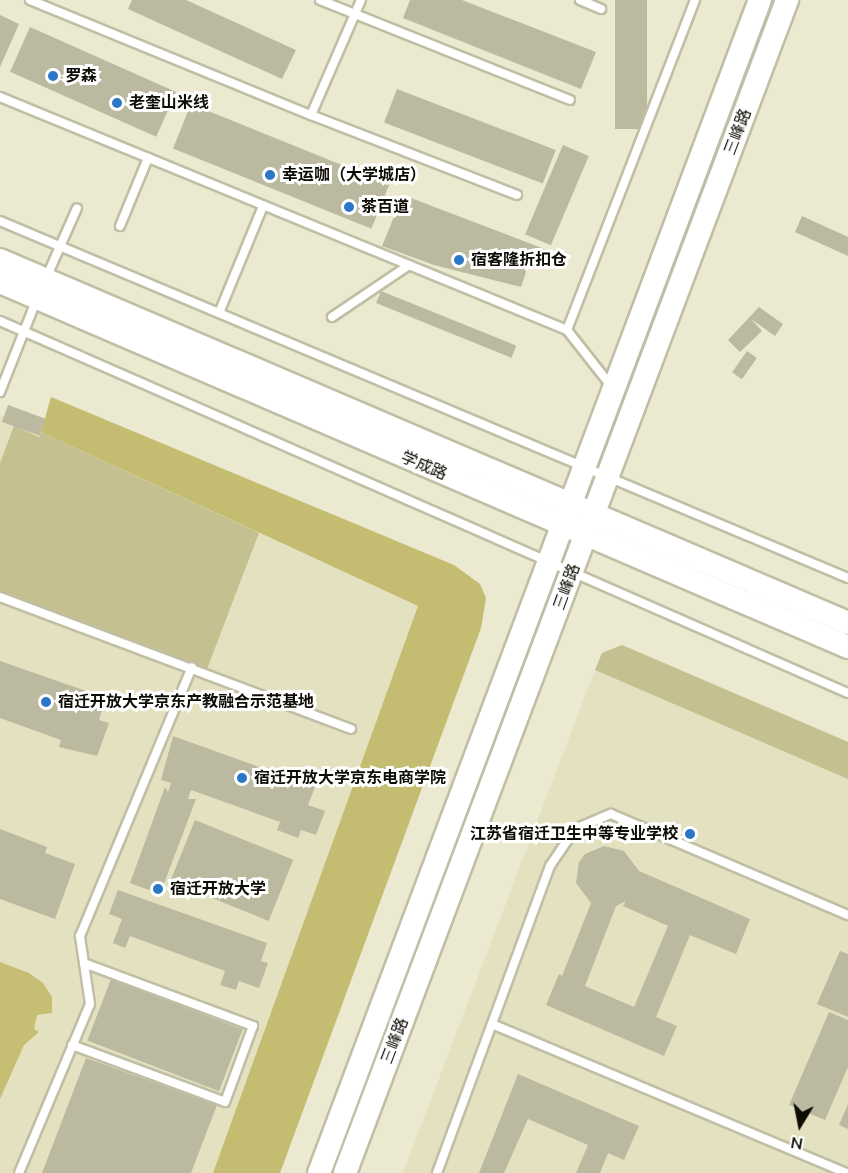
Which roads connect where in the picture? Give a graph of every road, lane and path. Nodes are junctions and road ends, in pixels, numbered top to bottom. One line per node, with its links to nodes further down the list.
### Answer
1 (30, 0): 12 (lane)
2 (320, 0): 9 (lane)
3 (361, 0): 9 (lane)
4 (580, 0): 8 (lane)
5 (695, 0): 27 (lane)
6 (760, 0): 29 (main road, 三峰路)
7 (787, 0): 32 (main road, 三峰路)
8 (601, 9)
9 (355, 15): 11 (lane); 12 (lane)
10 (0, 98): 13 (lane)
11 (570, 99)
12 (311, 115): 14 (lane)
13 (148, 158): 15 (lane); 18 (lane)
14 (517, 195)
15 (263, 206): 21 (lane); 24 (lane)
16 (77, 208): 19 (lane)
17 (0, 220): 19 (lane)
18 (120, 226)
19 (60, 246): 23 (lane); 24 (lane)
20 (0, 260): 23 (main road, 学成路)
21 (409, 265): 25 (lane); 27 (lane)
22 (0, 282): 23 (main road, 学成路)
23 (42, 289): 28 (lane); 33 (main road, 学成路); 35 (main road, 学成路)
24 (219, 313): 31 (lane)
25 (332, 317)
26 (0, 321): 28 (lane)
27 (567, 330): 29 (lane)
28 (24, 331): 30 (lane); 37 (lane)
29 (613, 389): 31 (main road, 三峰路)
30 (0, 392)
31 (584, 467): 32 (lane); 33 (main road, 三峰路)
32 (607, 477): 34 (main road, 三峰路); 39 (lane)
33 (570, 504): 34 (main road, 学成路); 35 (main road, 三峰路)
34 (593, 514): 36 (main road, 三峰路); 41 (main road, 学成路)
35 (562, 526): 36 (main road, 学成路); 37 (main road, 三峰路)
36 (585, 536): 38 (main road, 三峰路); 42 (main road, 学成路)
37 (550, 564): 38 (lane); 51 (main road, 三峰路)
38 (573, 571): 44 (lane); 52 (main road, 三峰路)
39 (848, 578)
40 (0, 597): 43 (lane)
41 (848, 623)
42 (848, 647)
43 (192, 667): 45 (lane); 47 (lane)
44 (848, 693)
45 (351, 729)
46 (848, 915): 48 (lane)
47 (84, 963): 49 (lane); 49 (lane)
48 (492, 1024): 53 (lane); 54 (lane)
49 (72, 1045): 50 (lane)
50 (20, 1173)
51 (319, 1173)
52 (345, 1173)
53 (437, 1173)
54 (846, 1173)

